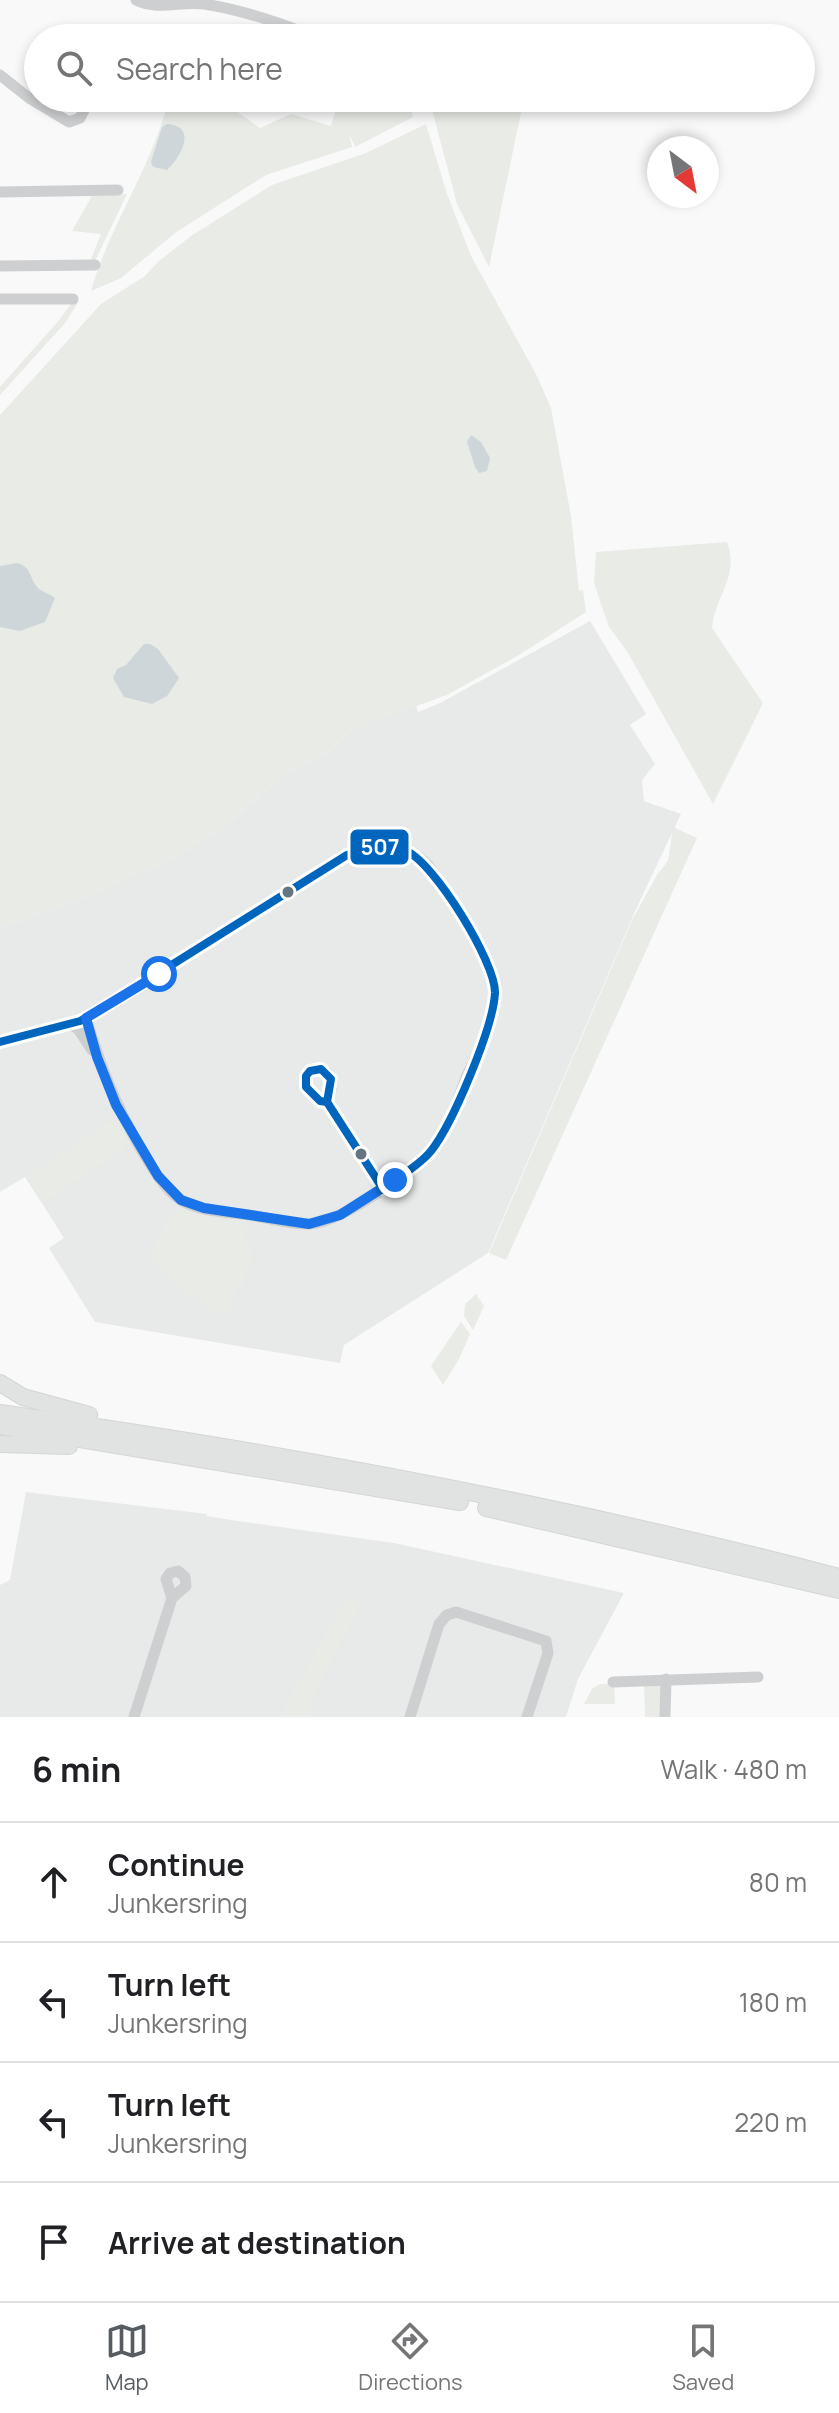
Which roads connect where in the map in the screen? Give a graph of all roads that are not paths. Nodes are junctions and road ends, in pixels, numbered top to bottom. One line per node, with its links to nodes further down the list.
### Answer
1 (136, 0): 2 (street)
2 (275, 24)
3 (1, 77): 4 (street)
4 (24, 94)
5 (51, 112): 6 (street)
6 (83, 112)
7 (118, 190): 8 (street)
8 (0, 192)
9 (95, 265): 10 (street)
10 (0, 266)
11 (0, 299): 12 (street)
12 (73, 299)
13 (86, 1018): 14 (street); 16 (street); 18 (street)
14 (70, 1024): 15 (street); 16 (street)
15 (0, 1042)
16 (97, 1057): 18 (street)
17 (327, 1102): 18 (street)
18 (383, 1189)
19 (0, 1383): 22 (highway)
20 (0, 1413): 22 (highway)
21 (0, 1426): 24 (highway)
22 (180, 1438): 25 (highway)
23 (0, 1444): 24 (highway)
24 (158, 1451): 26 (highway)
25 (839, 1577)
26 (839, 1590)
27 (172, 1598): 31 (street)
28 (758, 1677): 29 (street)
29 (666, 1679): 30 (street); 34 (street)
30 (613, 1682)
31 (134, 1717)
32 (410, 1717): 33 (street)
33 (527, 1717)
34 (665, 1717)

